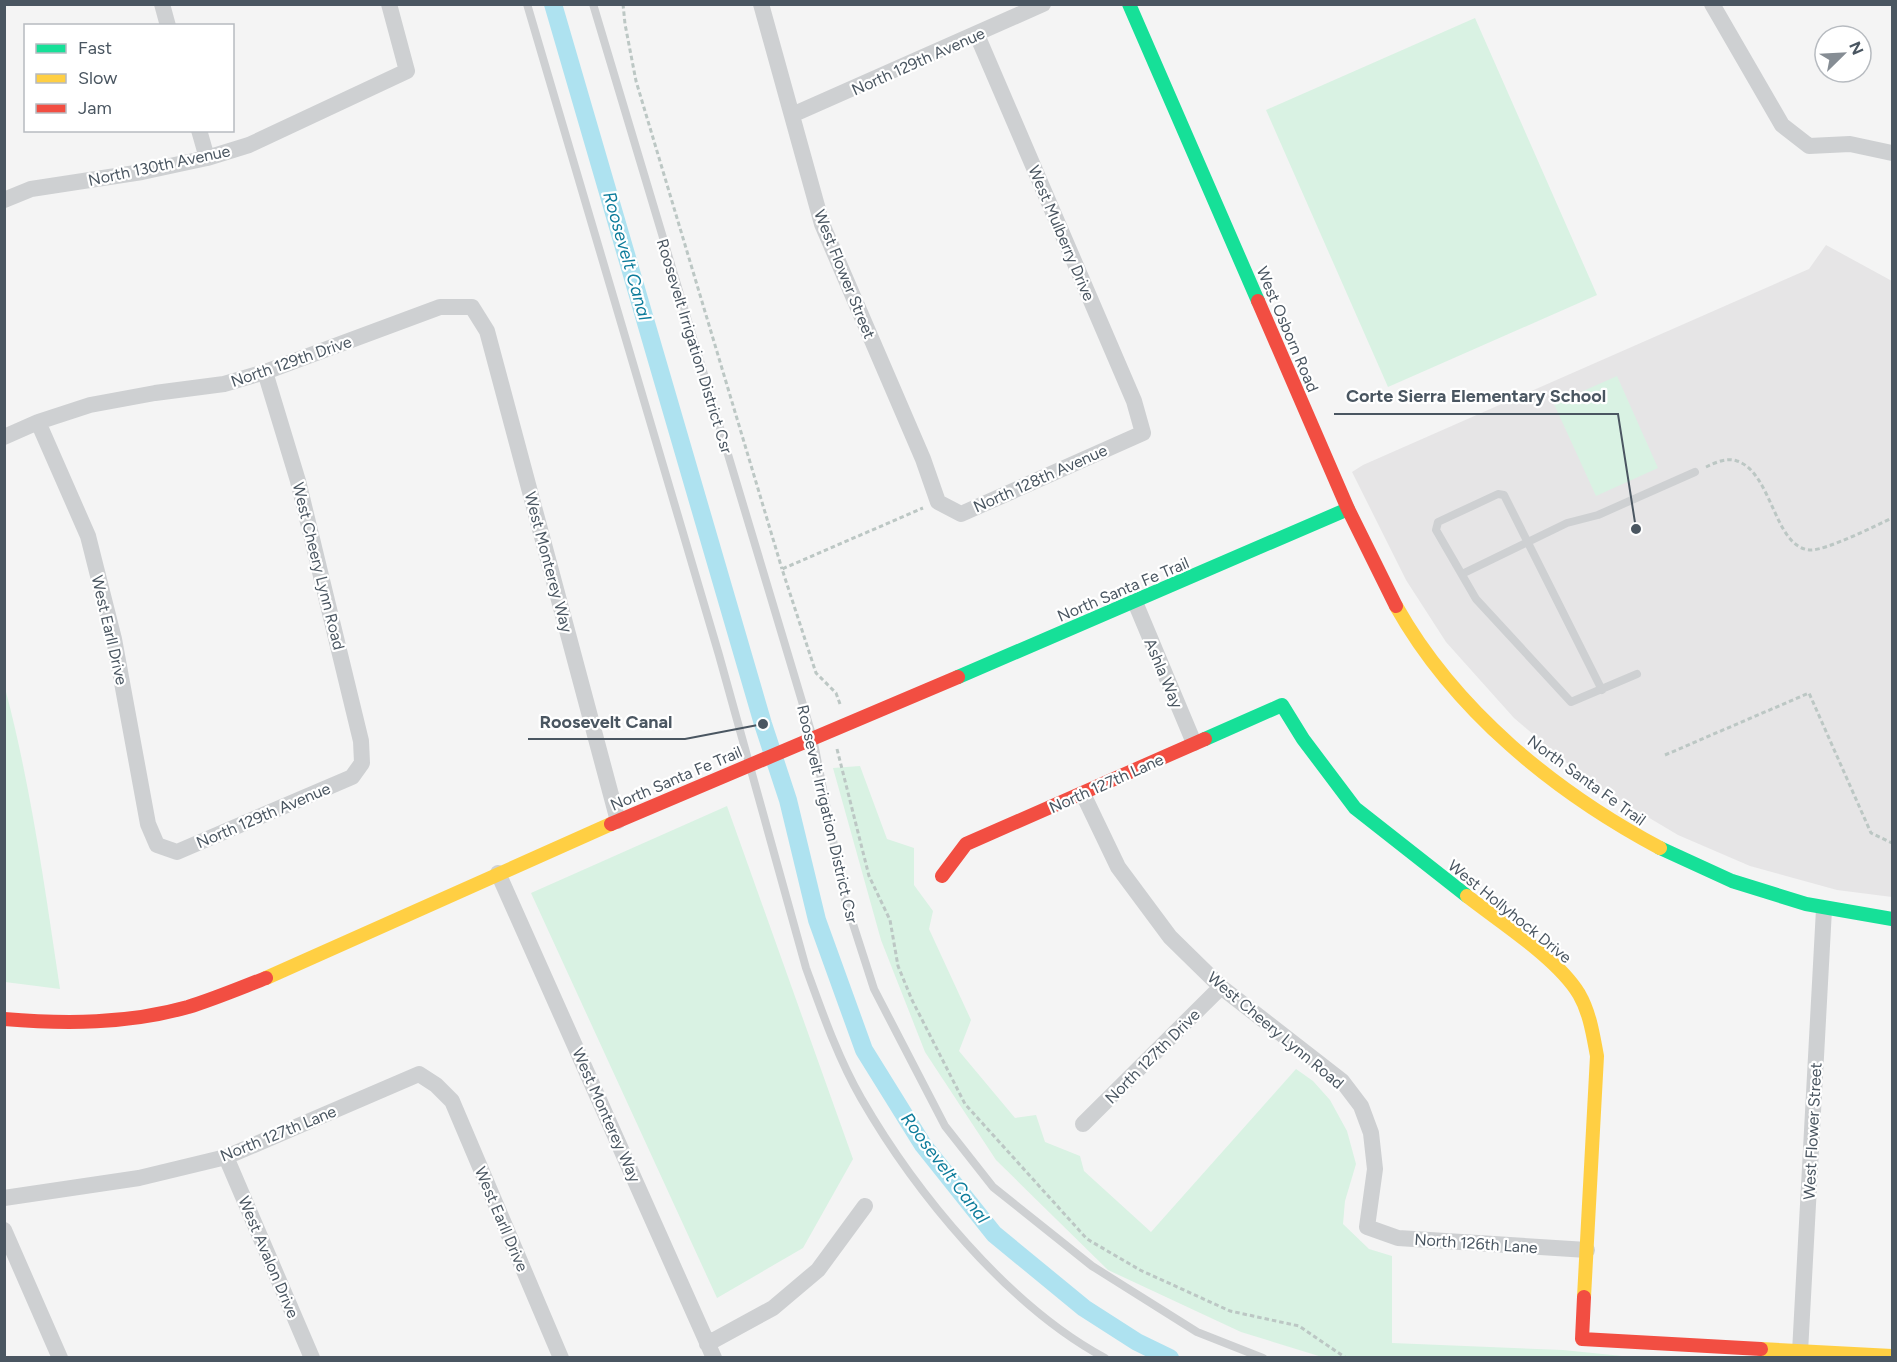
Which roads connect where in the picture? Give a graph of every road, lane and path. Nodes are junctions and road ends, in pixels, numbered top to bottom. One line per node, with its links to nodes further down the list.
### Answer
1 (162, 4): 10 (street)
2 (388, 4): 15 (street, North 130th Avenue)
3 (527, 4): 39 (lane)
4 (593, 4): 36 (lane, Roosevelt Irrigation District Csr)
5 (623, 4): 27 (path)
6 (760, 4): 12 (street, West Flower Street)
7 (1043, 4): 11 (street, North 129th Avenue)
8 (1129, 4): 24 (street, West Osborn Road)
9 (1712, 4): 14 (street)
10 (167, 24)
11 (977, 35): 12 (street, North 129th Avenue); 20 (street, West Mulberry Drive)
12 (792, 115): 23 (street, West Flower Street)
13 (200, 132): 15 (street)
14 (1893, 153)
15 (207, 158): 16 (street, North 130th Avenue)
16 (4, 200)
17 (472, 307): 18 (street, North 129th Drive); 42 (street, West Monterey Way)
18 (265, 372): 19 (street, North 129th Drive); 40 (street, West Cheery Lynn Road)
19 (38, 422): 21 (street, North 129th Drive); 44 (street, West Earll Drive)
20 (1143, 433): 23 (street, North 128th Avenue)
21 (4, 437)
22 (1695, 472): 25 (path); 26 (lane)
23 (938, 502): 27 (path)
24 (1348, 509): 29 (street, North Santa Fe Trail); 31 (street, West Osborn Road)
25 (1893, 518)
26 (1529, 541): 28 (lane); 28 (lane); 32 (lane)
27 (782, 569): 34 (path)
28 (1462, 574): 32 (lane)
29 (1135, 602): 34 (street, North Santa Fe Trail); 37 (street, Ashla Way)
30 (1637, 674): 32 (lane)
31 (1454, 687): 47 (street, North Santa Fe Trail)
32 (1602, 690)
33 (1282, 705): 37 (street, North 127th Lane); 58 (street, West Hollyhock Drive)
34 (848, 724): 35 (street, North Santa Fe Trail)
35 (832, 730): 36 (street, North Santa Fe Trail); 67 (path)
36 (808, 740): 39 (street, North Santa Fe Trail); 66 (lane, Roosevelt Irrigation District Csr)
37 (1194, 743): 41 (street, North 127th Lane)
38 (1665, 755): 43 (path)
39 (755, 762): 42 (street, North Santa Fe Trail); 65 (lane)
40 (362, 763): 44 (street, North 129th Avenue)
41 (1083, 794): 46 (street, North 127th Lane); 49 (street, West Cheery Lynn Road)
42 (618, 821): 45 (street, North Santa Fe Trail)
43 (1893, 843)
44 (157, 845)
45 (498, 873): 50 (street, North Santa Fe Trail); 59 (street, West Monterey Way)
46 (942, 876)
47 (1824, 909): 48 (street, North Santa Fe Trail); 60 (street, West Flower Street)
48 (1893, 919)
49 (1221, 987): 52 (street, North 127th Drive); 56 (street, West Cheery Lynn Road)
50 (4, 1019)
51 (436, 1085): 53 (street, North 127th Lane); 64 (street, West Earll Drive)
52 (1083, 1124)
53 (226, 1157): 54 (street, North 127th Lane); 63 (street, West Avalon Drive)
54 (4, 1197)
55 (865, 1206): 59 (street)
56 (1367, 1227): 58 (street, North 126th Lane)
57 (4, 1230): 62 (street)
58 (1587, 1250): 60 (street, West Hollyhock Drive)
59 (711, 1351)
60 (1800, 1352): 61 (street)
61 (1893, 1356)
62 (60, 1358)
63 (312, 1358)
64 (561, 1358)
65 (1105, 1358)
66 (1263, 1358)
67 (1346, 1358)

